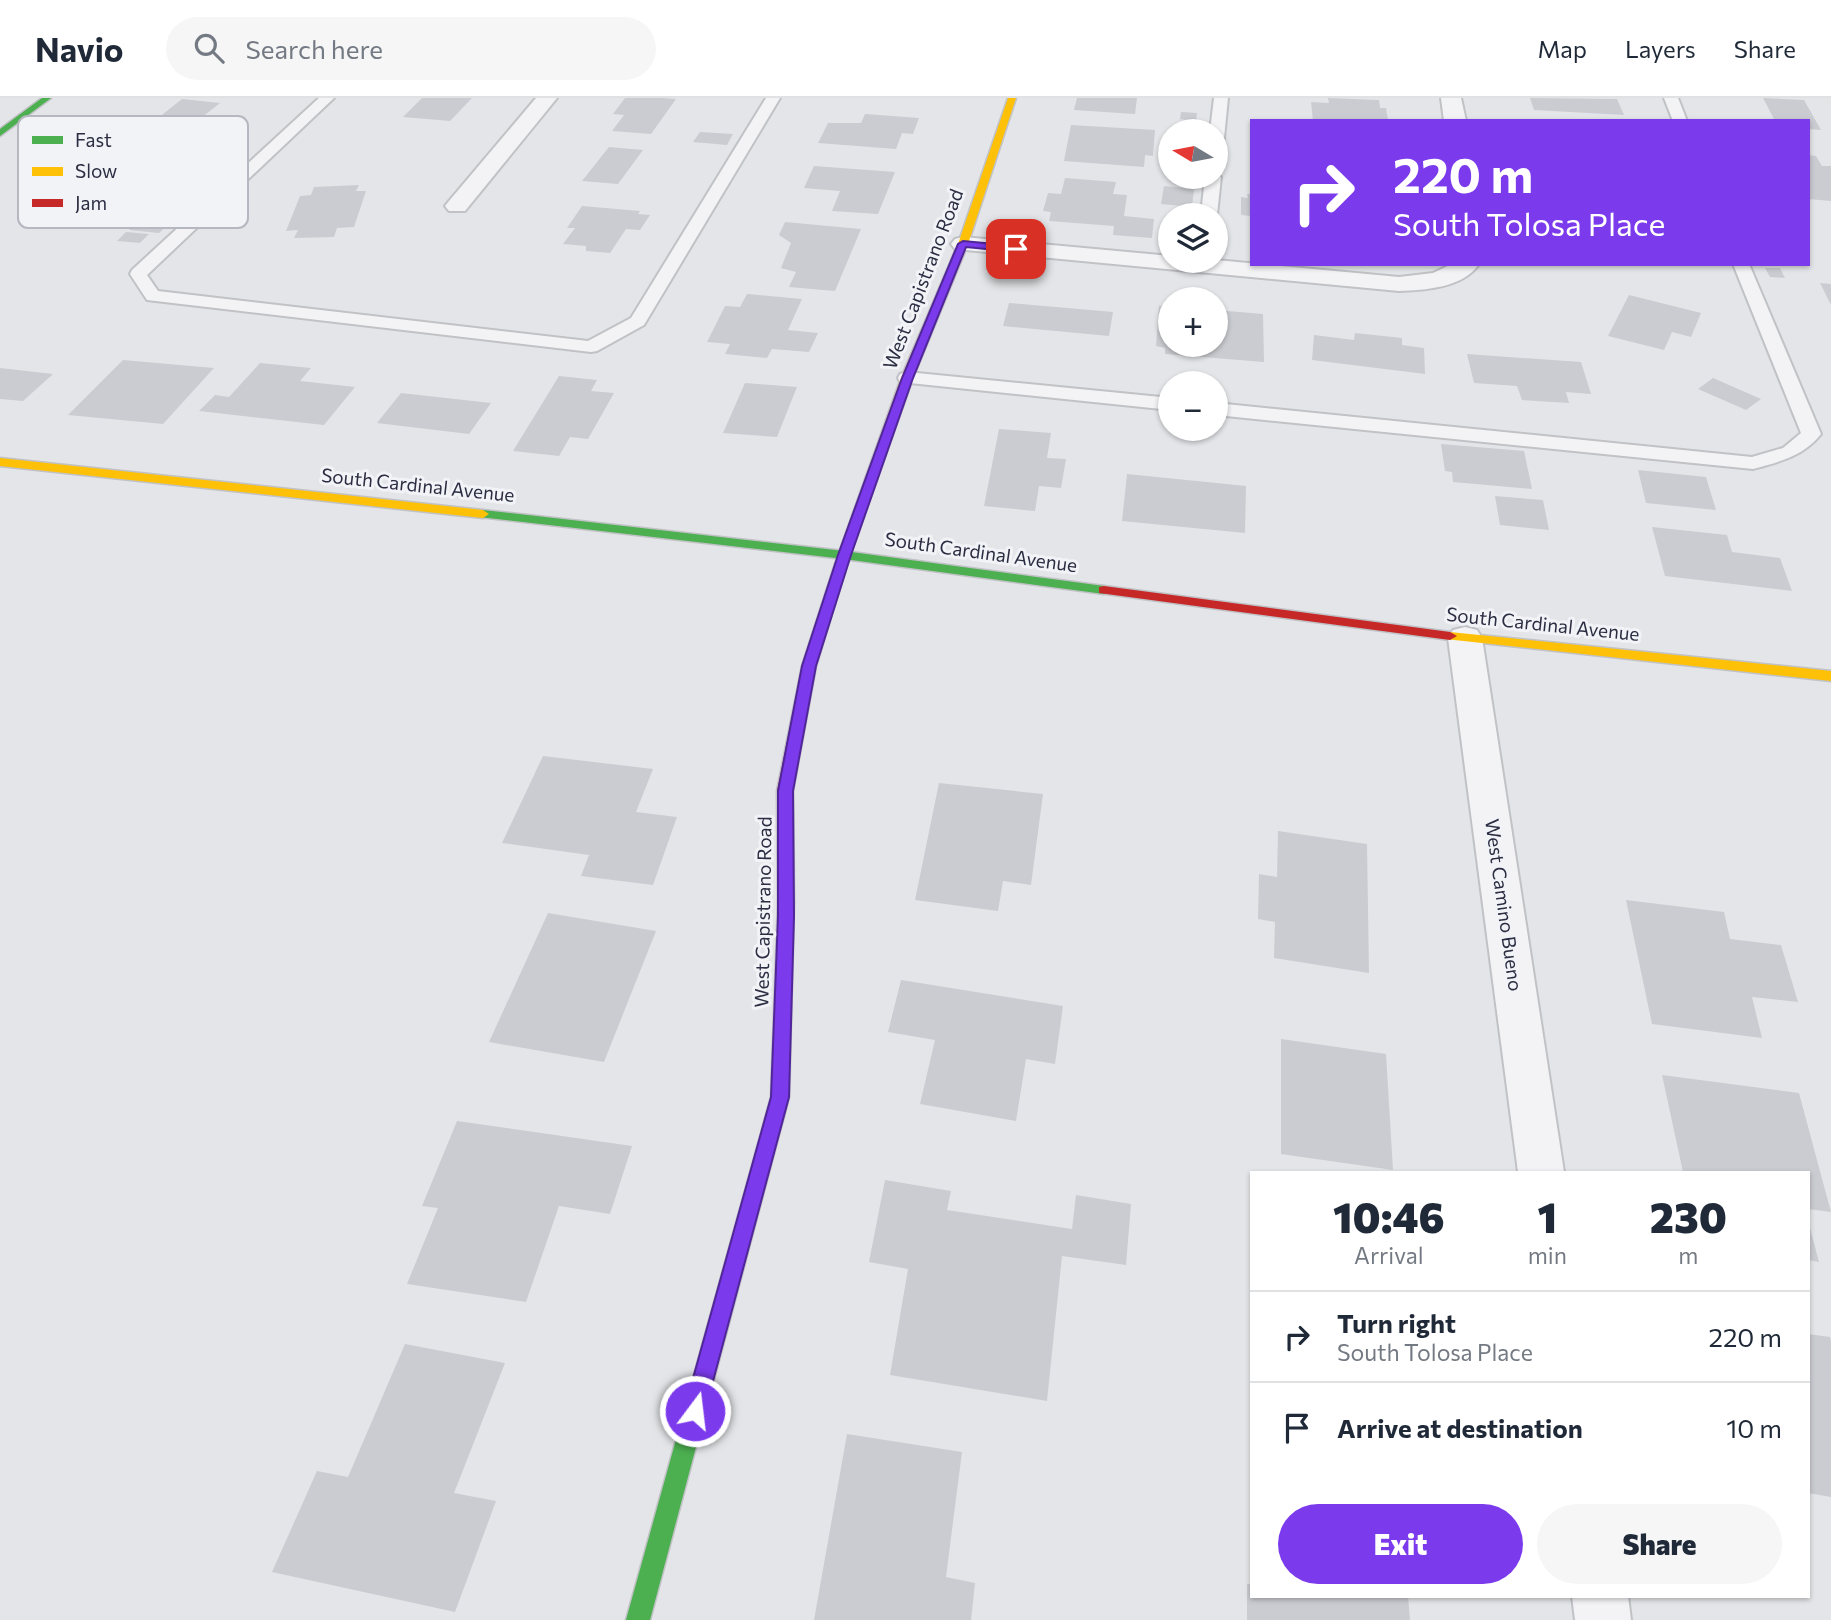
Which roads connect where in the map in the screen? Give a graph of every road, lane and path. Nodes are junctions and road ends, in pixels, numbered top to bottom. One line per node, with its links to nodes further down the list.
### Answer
1 (47, 98): 9 (street)
2 (327, 98): 15 (lane)
3 (547, 98): 16 (street)
4 (773, 98): 17 (lane)
5 (1012, 98): 18 (street, West Capistrano Road)
6 (1221, 98): 10 (lane)
7 (1451, 98): 11 (street)
8 (1671, 98): 12 (lane)
9 (23, 116)
10 (1219, 119)
11 (1455, 119)
12 (1679, 119)
13 (18, 120): 14 (street)
14 (0, 133)
15 (248, 172)
16 (457, 206)
17 (187, 228)
18 (963, 244): 19 (street); 23 (street, West Capistrano Road)
19 (1158, 259)
20 (1228, 266): 22 (street)
21 (1742, 266): 25 (lane)
22 (1458, 270)
23 (907, 378): 24 (lane); 27 (street, West Capistrano Road)
24 (1158, 403)
25 (1228, 410)
26 (0, 462): 27 (street, South Cardinal Avenue)
27 (844, 555): 28 (street, South Cardinal Avenue); 32 (street, West Capistrano Road)
28 (1465, 638): 29 (street, South Cardinal Avenue); 30 (street, West Camino Bueno)
29 (1831, 676)
30 (1541, 1171)
31 (1600, 1598): 33 (street)
32 (638, 1620)
33 (1603, 1620)

